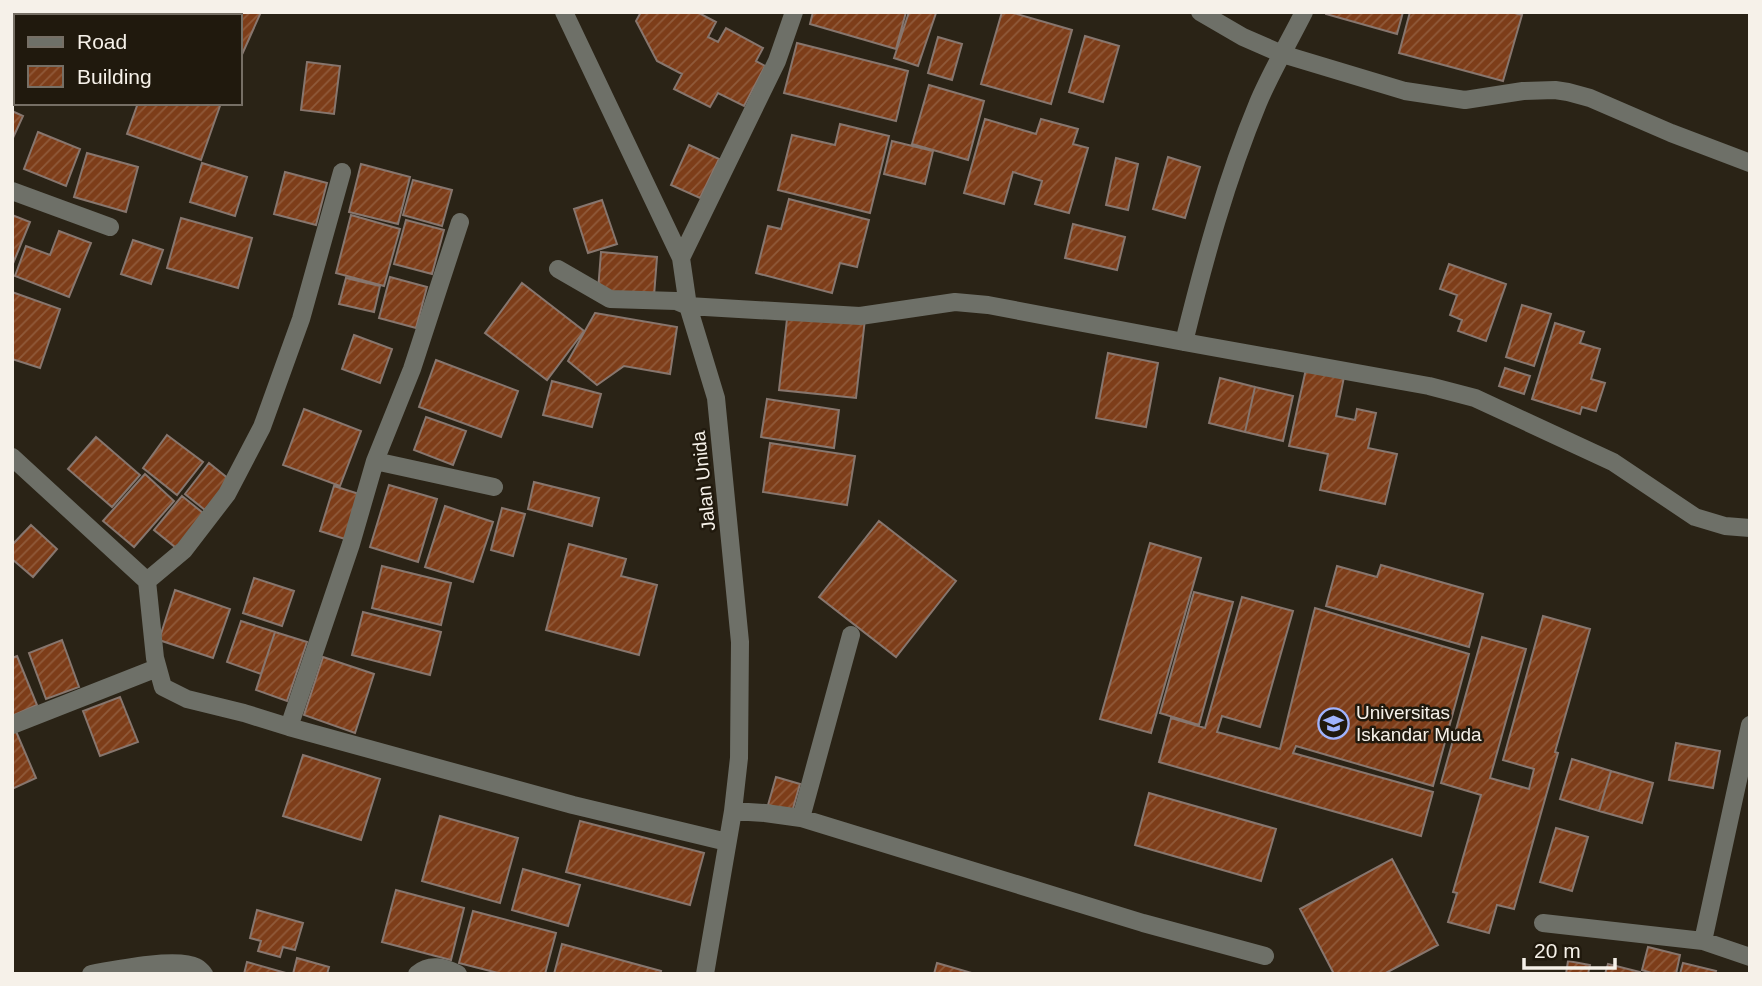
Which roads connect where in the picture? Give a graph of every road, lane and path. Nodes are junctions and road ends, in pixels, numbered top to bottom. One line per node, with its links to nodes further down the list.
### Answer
1 (564, 12): 11 (street, Jalan Unida)
2 (794, 12): 11 (street)
3 (1200, 12): 5 (street)
4 (1304, 12): 5 (street)
5 (1282, 54): 6 (street); 14 (street)
6 (1750, 163)
7 (342, 173): 19 (street)
8 (12, 191): 10 (street)
9 (460, 222): 16 (street)
10 (110, 227)
11 (681, 258): 13 (street, Jalan Unida)
12 (558, 269): 13 (street)
13 (688, 306): 14 (street); 25 (street, Jalan Unida)
14 (1184, 342): 18 (street)
15 (12, 457): 19 (street)
16 (375, 461): 17 (street); 24 (street)
17 (494, 487)
18 (1750, 528)
19 (147, 581): 21 (street)
20 (851, 635): 26 (street)
21 (157, 668): 22 (street); 24 (street)
22 (12, 725)
23 (1750, 725): 29 (street)
24 (289, 727): 27 (street)
25 (733, 811): 26 (street); 27 (street, Jalan Unida)
26 (801, 818): 30 (street)
27 (727, 842): 36 (street, Jalan Unida)
28 (1543, 923): 29 (street)
29 (1703, 942): 31 (street)
30 (1265, 956)
31 (1750, 957)
32 (91, 974): 33 (street)
33 (204, 974)
34 (418, 974): 35 (street)
35 (458, 974)
36 (705, 974)

